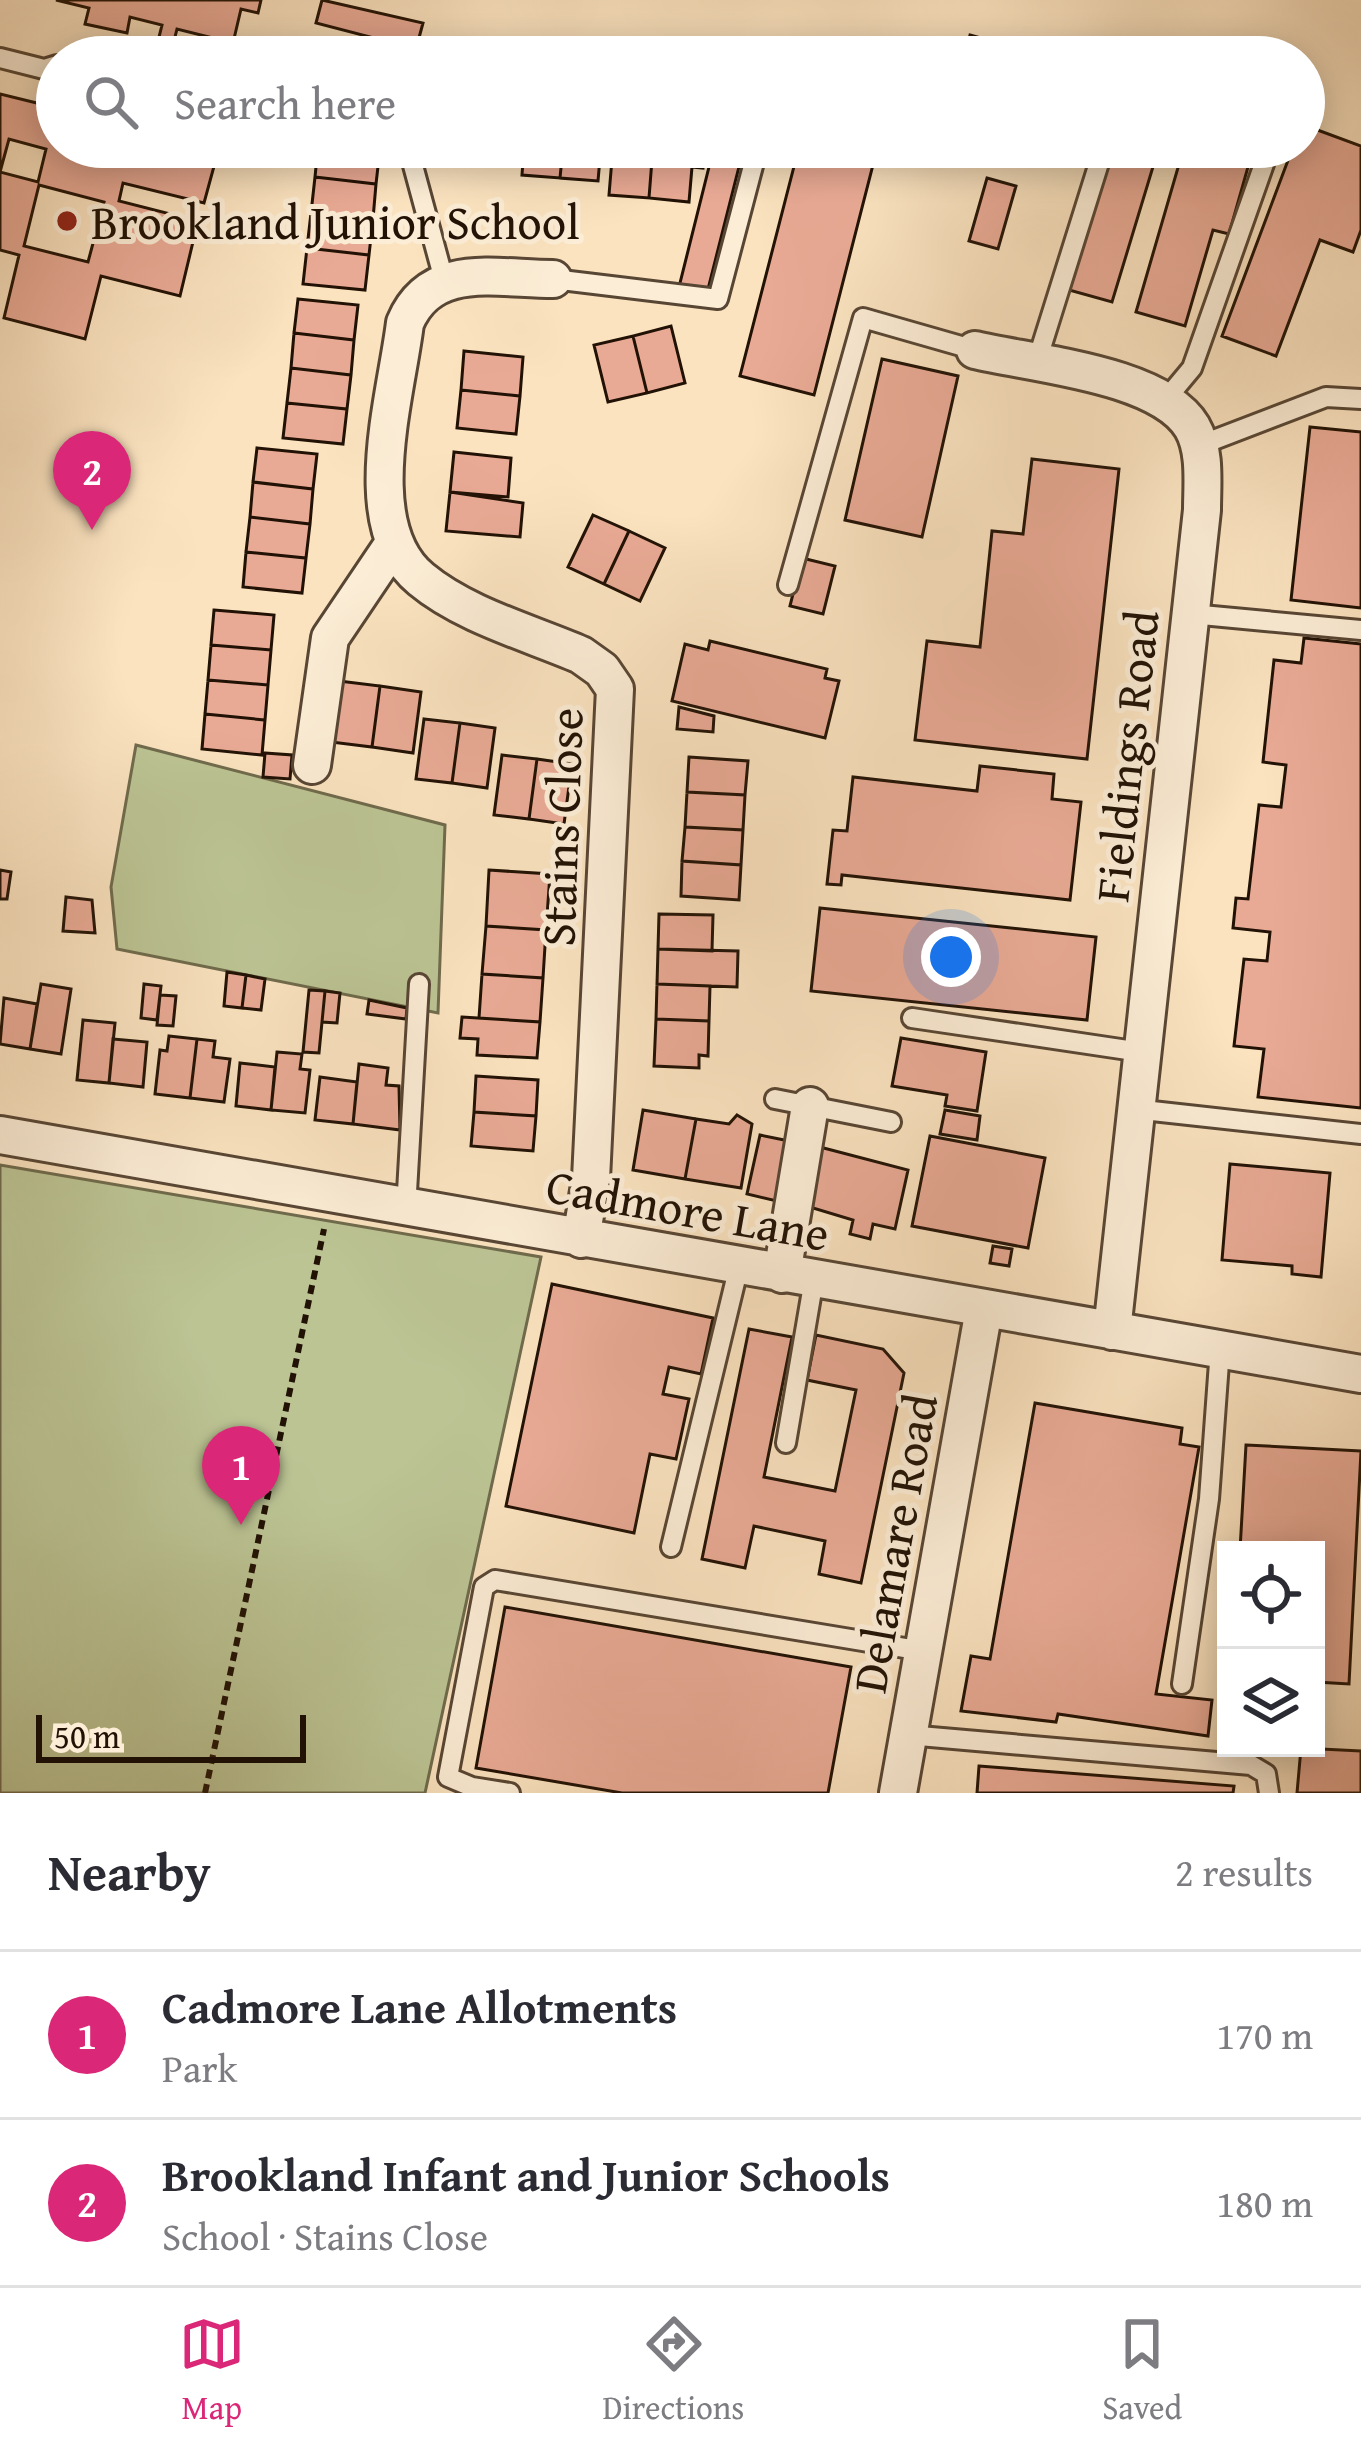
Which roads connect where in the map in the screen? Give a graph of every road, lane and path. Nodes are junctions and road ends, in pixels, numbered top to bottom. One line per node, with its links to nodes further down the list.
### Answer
1 (0, 58): 2 (lane)
2 (36, 67)
3 (413, 168): 7 (lane)
4 (752, 168): 8 (lane)
5 (1097, 168): 10 (lane)
6 (1263, 168): 11 (lane)
7 (444, 280): 8 (street); 14 (street)
8 (553, 280)
9 (975, 350): 10 (street); 15 (lane)
10 (1036, 364): 11 (street)
11 (1167, 398): 13 (street, Fieldings Road)
12 (1361, 399): 13 (lane)
13 (1198, 446): 16 (street, Fieldings Road)
14 (392, 546): 18 (street); 29 (street, Stains Close)
15 (788, 586)
16 (1191, 614): 17 (lane); 21 (street, Fieldings Road)
17 (1361, 630)
18 (312, 766)
19 (419, 985): 28 (lane)
20 (913, 1018): 21 (lane)
21 (1141, 1052): 23 (street, Fieldings Road)
22 (792, 1102): 24 (lane); 31 (street)
23 (1134, 1109): 25 (lane); 33 (street, Fieldings Road)
24 (891, 1122)
25 (1361, 1135)
26 (0, 1136): 27 (street, Cadmore Lane)
27 (331, 1196): 28 (street, Cadmore Lane); 41 (path)
28 (406, 1209): 29 (street, Cadmore Lane)
29 (581, 1239): 30 (street, Cadmore Lane)
30 (739, 1267): 31 (street, Cadmore Lane); 37 (lane)
31 (798, 1276): 32 (street, Cadmore Lane); 36 (lane)
32 (984, 1309): 33 (street, Cadmore Lane); 38 (street, Delamare Road)
33 (1112, 1331): 34 (street, Cadmore Lane)
34 (1220, 1349): 35 (street, Cadmore Lane); 39 (lane)
35 (1361, 1374)
36 (786, 1443)
37 (671, 1547)
38 (922, 1651): 40 (street, Delamare Road); 42 (lane)
39 (1182, 1684)
40 (908, 1735): 43 (street, Delamare Road); 44 (lane)
41 (205, 1793)
42 (510, 1793)
43 (898, 1793)
44 (1269, 1793)

